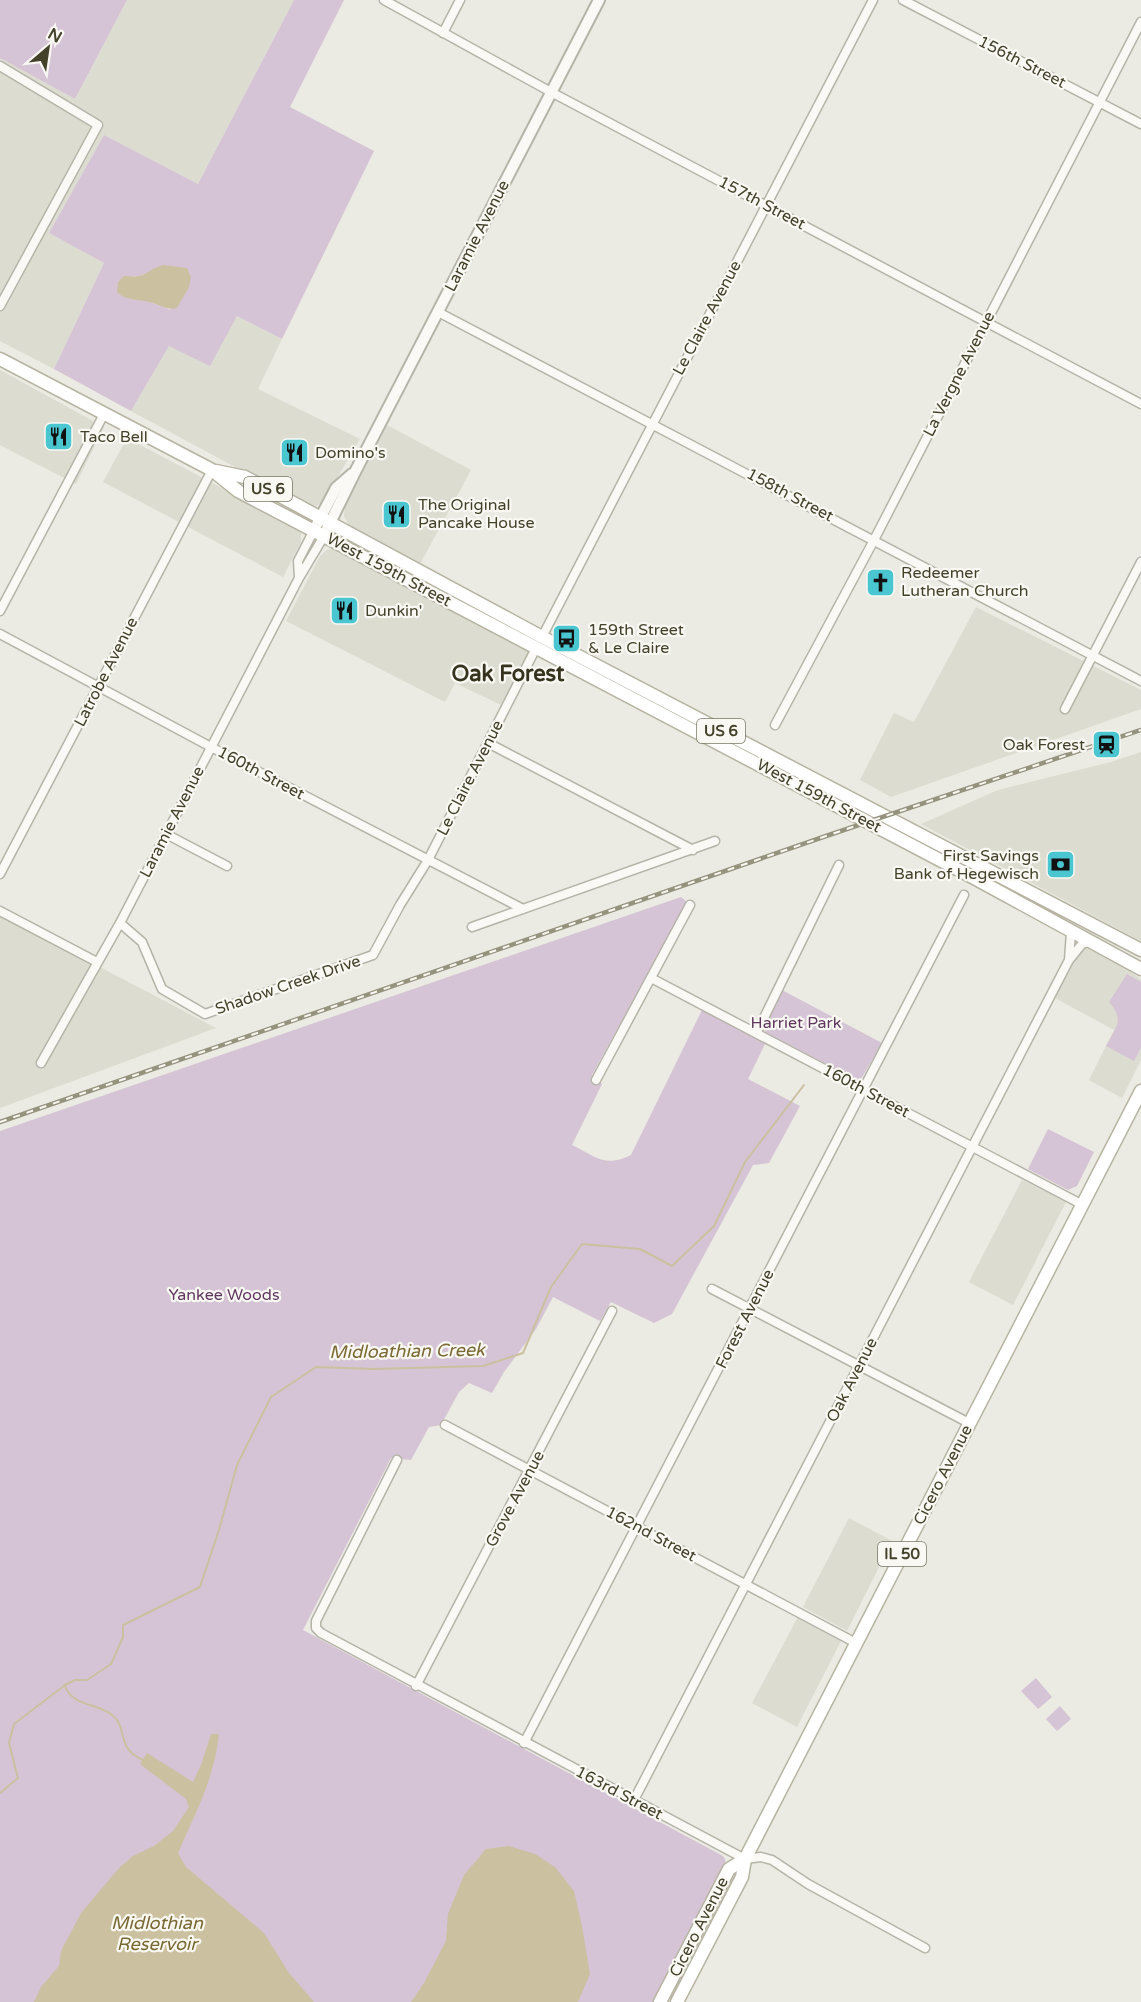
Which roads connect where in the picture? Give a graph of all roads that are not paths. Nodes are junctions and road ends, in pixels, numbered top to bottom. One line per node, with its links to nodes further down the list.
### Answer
1 (384, 0): 7 (street, 157th Street)
2 (460, 0): 7 (street)
3 (599, 0): 9 (street, Laramie Avenue)
4 (873, 0): 12 (street, Le Claire Avenue)
5 (903, 0): 10 (street, 156th Street)
6 (1141, 22): 10 (street, La Vergne Avenue)
7 (443, 33): 9 (street, 157th Street)
8 (0, 66): 13 (street)
9 (551, 92): 12 (street, 157th Street); 14 (street, Laramie Avenue)
10 (1100, 102): 11 (street, 156th Street); 15 (street, La Vergne Avenue)
11 (1141, 124)
12 (766, 205): 15 (street, 157th Street); 19 (street, Le Claire Avenue)
13 (0, 306)
14 (438, 312): 19 (street, 158th Street); 21 (street, Laramie Avenue)
15 (986, 322): 17 (street, 157th Street); 23 (street, La Vergne Avenue)
16 (0, 359): 18 (main road, West 159th Street / US 6)
17 (1141, 404)
18 (104, 414): 20 (main road, West 159th Street / US 6); 25 (street)
19 (653, 423): 23 (street, 158th Street); 27 (street, Le Claire Avenue)
20 (212, 470): 21 (main road, West 159th Street / US 6); 22 (main road, West 159th Street / US 6); 30 (street, Latrobe Avenue)
21 (326, 520): 22 (street, Laramie Avenue); 27 (main road, West 159th Street / US 6)
22 (319, 533): 27 (main road, West 159th Street / US 6); 34 (street, Laramie Avenue)
23 (874, 540): 28 (street, 158th Street); 32 (street, La Vergne Avenue)
24 (1141, 561): 28 (street)
25 (0, 611)
26 (0, 634): 30 (street, 160th Street)
27 (539, 642): 33 (street, Le Claire Avenue); 49 (main road, West 159th Street / US 6); 51 (main road, West 159th Street / US 6)
28 (1092, 656): 29 (street, 158th Street); 31 (street)
29 (1141, 681)
30 (98, 687): 34 (street, 160th Street); 41 (street, Latrobe Avenue)
31 (1065, 709)
32 (775, 725)
33 (488, 742): 37 (street); 38 (street, Le Claire Avenue)
34 (211, 747): 35 (street, Laramie Avenue); 38 (street, 160th Street)
35 (166, 834): 40 (street); 47 (street, Laramie Avenue)
36 (715, 842): 37 (street)
37 (693, 850): 45 (street)
38 (428, 860): 43 (street, Le Claire Avenue); 45 (street, 160th Street)
39 (839, 865): 56 (street)
40 (227, 866)
41 (0, 874)
42 (964, 895): 59 (street, Forest Avenue)
43 (400, 905): 47 (street, Shadow Creek Drive)
44 (690, 905): 55 (street)
45 (523, 909): 48 (street)
46 (0, 911): 53 (street)
47 (120, 923): 53 (street, Laramie Avenue)
48 (472, 927)
49 (1071, 932): 50 (main road, West 159th Street / US 6); 52 (street, Oak Avenue)
50 (1088, 942): 52 (street, Oak Avenue); 54 (main road, West 159th Street / US 6)
51 (1141, 950)
52 (1069, 960): 61 (street, Oak Avenue)
53 (97, 962): 57 (street, Laramie Avenue)
54 (1141, 969)
55 (651, 978): 56 (street, 160th Street); 58 (street)
56 (757, 1032): 59 (street, 160th Street)
57 (41, 1064)
58 (596, 1080)
59 (864, 1090): 61 (street, 160th Street); 64 (street, Forest Avenue)
60 (1141, 1090): 62 (main road, Cicero Avenue / IL 50)
61 (972, 1146): 62 (street, 160th Street); 66 (street, Oak Avenue)
62 (1082, 1204): 67 (main road, Cicero Avenue / IL 50)
63 (712, 1289): 64 (street)
64 (750, 1309): 66 (street); 71 (street, Forest Avenue)
65 (612, 1311): 70 (street, Grove Avenue)
66 (860, 1365): 67 (street); 72 (street, Oak Avenue)
67 (969, 1423): 73 (main road, Cicero Avenue / IL 50)
68 (445, 1425): 70 (street, 162nd Street)
69 (397, 1460): 74 (street, 163rd Street)
70 (530, 1470): 71 (street, 162nd Street); 74 (street, Grove Avenue)
71 (638, 1527): 72 (street, 162nd Street); 75 (street, Forest Avenue)
72 (745, 1584): 73 (street, 162nd Street); 76 (street, Oak Avenue)
73 (856, 1643): 77 (main road, Cicero Avenue / IL 50)
74 (416, 1686): 75 (street, 163rd Street)
75 (524, 1743): 76 (street, 163rd Street)
76 (634, 1800): 77 (street, 163rd Street)
77 (745, 1858): 78 (street, 163rd Street); 79 (main road, Cicero Avenue / IL 50); 80 (main road, Cicero Avenue / IL 50)
78 (925, 1948)
79 (660, 2002)
80 (677, 2002)

